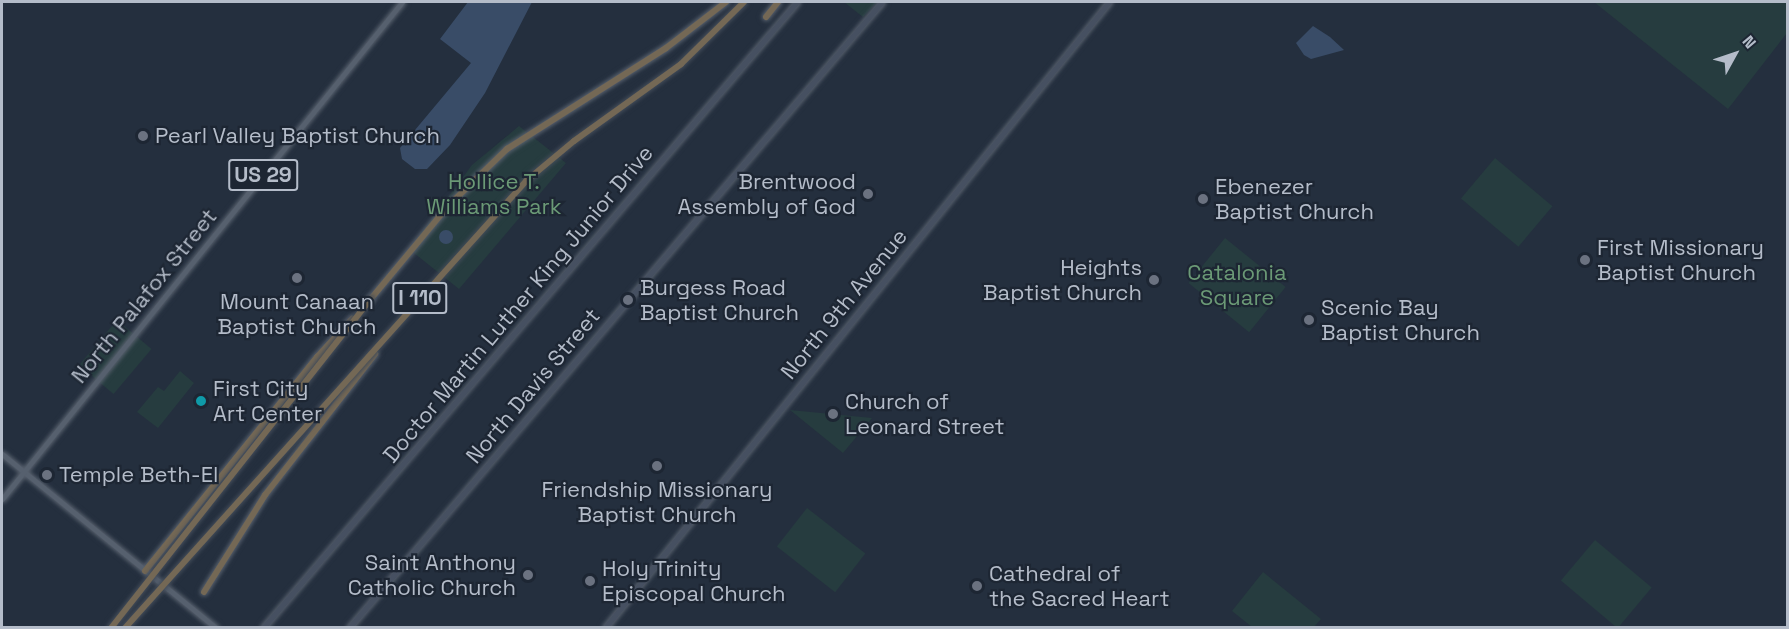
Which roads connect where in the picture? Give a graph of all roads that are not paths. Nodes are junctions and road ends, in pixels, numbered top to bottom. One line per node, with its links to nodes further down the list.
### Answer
1 (402, 2): 12 (main road, North Palafox Street / US 29)
2 (726, 2): 9 (highway, I 110)
3 (744, 2): 10 (highway, I 110, bridge)
4 (778, 2): 8 (highway)
5 (797, 2): 19 (main road, Doctor Martin Luther King Junior Drive)
6 (882, 2): 20 (main road, North Davis Street)
7 (1109, 2): 21 (main road, North 9th Avenue)
8 (766, 17)
9 (371, 299): 14 (highway, bridge); 16 (highway, I 110, bridge)
10 (419, 299): 15 (highway, bridge); 17 (highway, I 110, bridge)
11 (2, 454): 12 (main road)
12 (23, 473): 13 (main road, North Palafox Street); 14 (main road)
13 (2, 499)
14 (142, 569): 18 (main road)
15 (204, 592)
16 (111, 627)
17 (125, 627)
18 (216, 627)
19 (263, 627)
20 (349, 627)
21 (605, 627)

